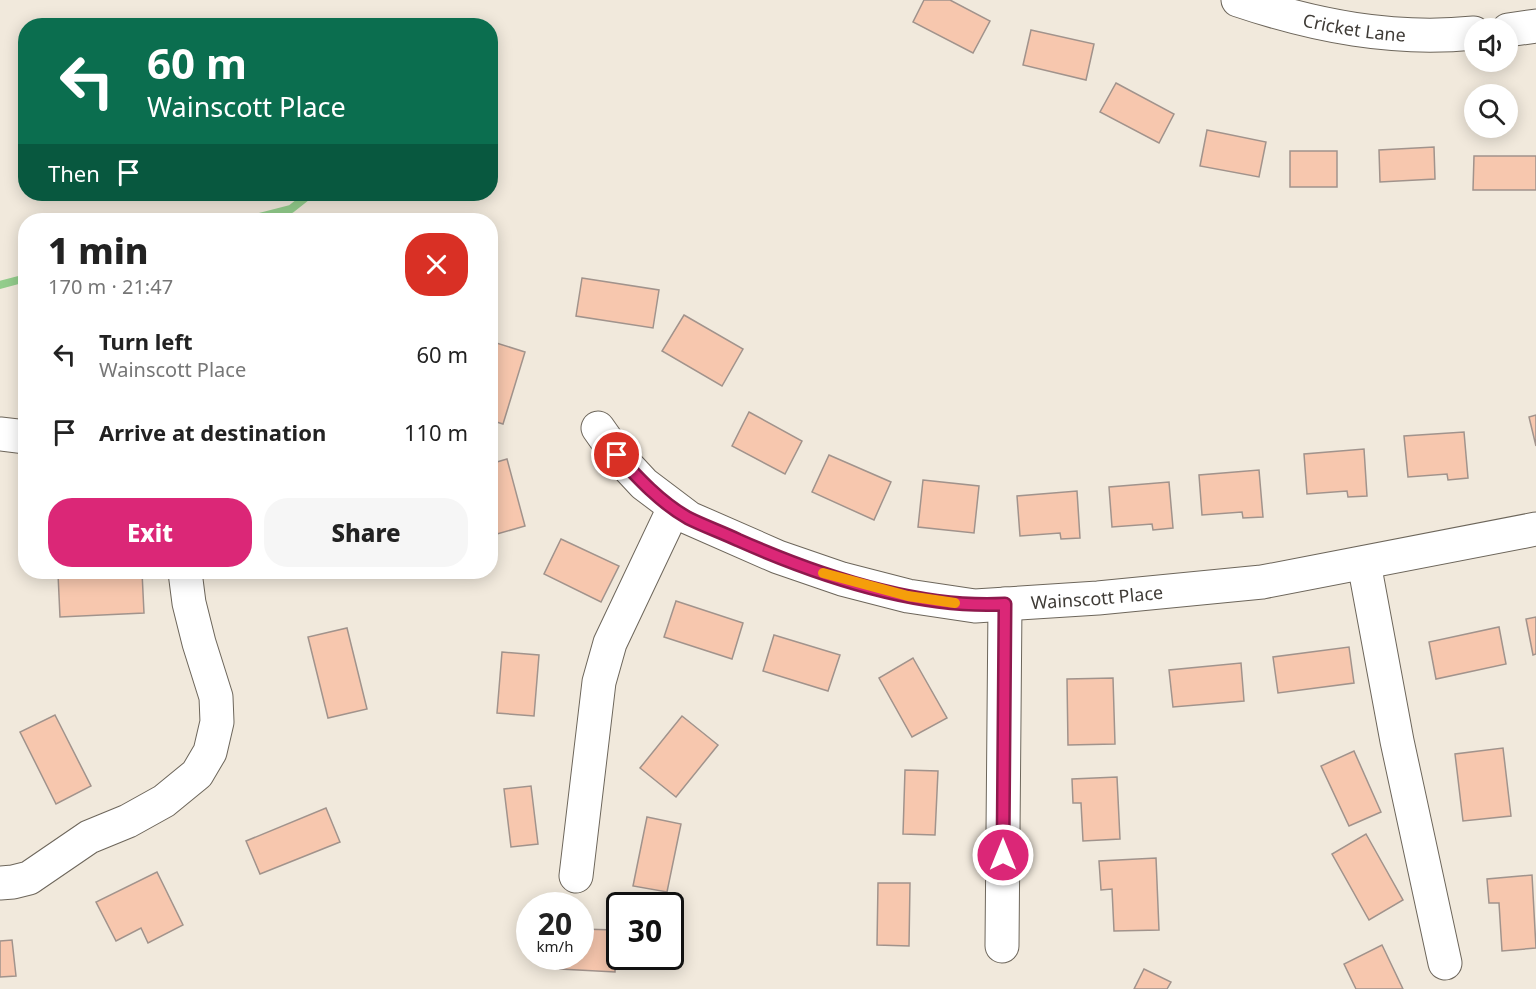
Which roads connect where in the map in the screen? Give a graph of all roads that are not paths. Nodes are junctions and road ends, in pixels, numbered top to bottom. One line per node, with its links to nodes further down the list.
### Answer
1 (1238, 0): 4 (street, Cricket Lane)
2 (1536, 27): 3 (street)
3 (1518, 29)
4 (1464, 33)
5 (598, 428): 8 (street, Wainscott Place)
6 (0, 434): 7 (street)
7 (18, 436)
8 (674, 508): 12 (street, Wainscott Place); 13 (street)
9 (1536, 529): 10 (street, Wainscott Place)
10 (1364, 563): 12 (street, Wainscott Place); 16 (street)
11 (186, 579): 14 (street)
12 (1005, 604): 15 (street)
13 (576, 876)
14 (0, 883)
15 (1002, 946)
16 (1445, 963)

